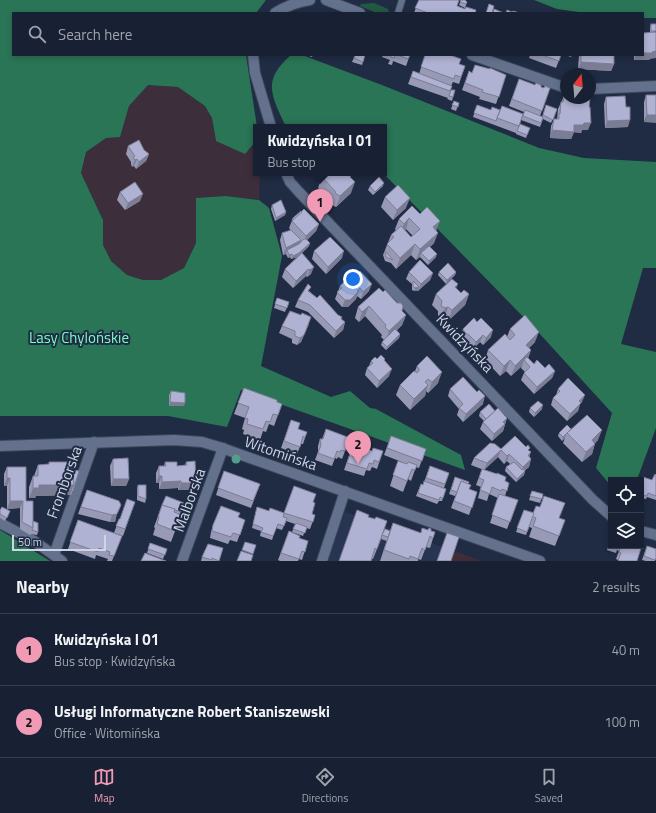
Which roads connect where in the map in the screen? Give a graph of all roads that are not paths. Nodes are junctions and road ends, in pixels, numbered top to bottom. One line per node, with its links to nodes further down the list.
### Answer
1 (310, 0): 4 (street)
2 (326, 0): 5 (street)
3 (402, 0): 6 (lane)
4 (277, 12)
5 (357, 12)
6 (398, 12)
7 (253, 56): 12 (street)
8 (475, 56): 9 (street)
9 (560, 86)
10 (656, 86): 11 (street)
11 (596, 89)
12 (270, 124)
13 (287, 176): 18 (street, Kwidzyńska)
14 (94, 442): 15 (street, Witomińska); 16 (street, Witomińska); 22 (street, Fromborska)
15 (0, 446)
16 (223, 448): 17 (street, Witomińska); 23 (street, Malborska)
17 (345, 491): 24 (street); 25 (street, Witomińska)
18 (608, 513)
19 (0, 523): 22 (street)
20 (644, 532): 21 (street)
21 (656, 535)
22 (58, 558)
23 (182, 561)
24 (322, 561)
25 (540, 561)

